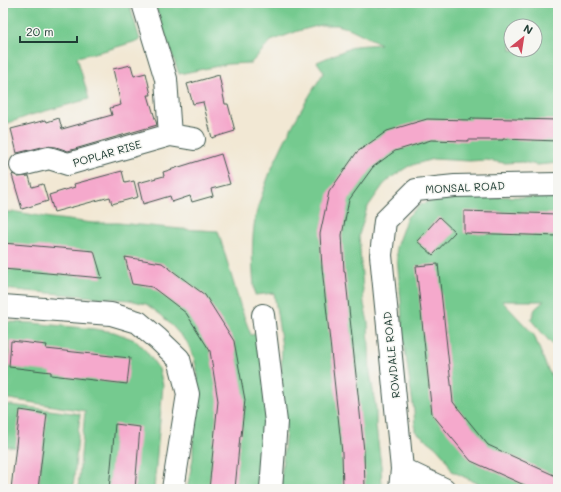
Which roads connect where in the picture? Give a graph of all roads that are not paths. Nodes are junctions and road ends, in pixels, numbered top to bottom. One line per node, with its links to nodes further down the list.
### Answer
1 (143, 3): 2 (street)
2 (170, 135): 3 (street, POPLAR RISE); 4 (street, POPLAR RISE)
3 (194, 139)
4 (21, 165)
5 (558, 184): 6 (street, MONSAL ROAD)
6 (385, 221): 9 (street, ROWDALE ROAD)
7 (3, 306): 10 (street)
8 (263, 315): 11 (street)
9 (401, 479): 12 (street)
10 (172, 489)
11 (271, 489)
12 (444, 489)

